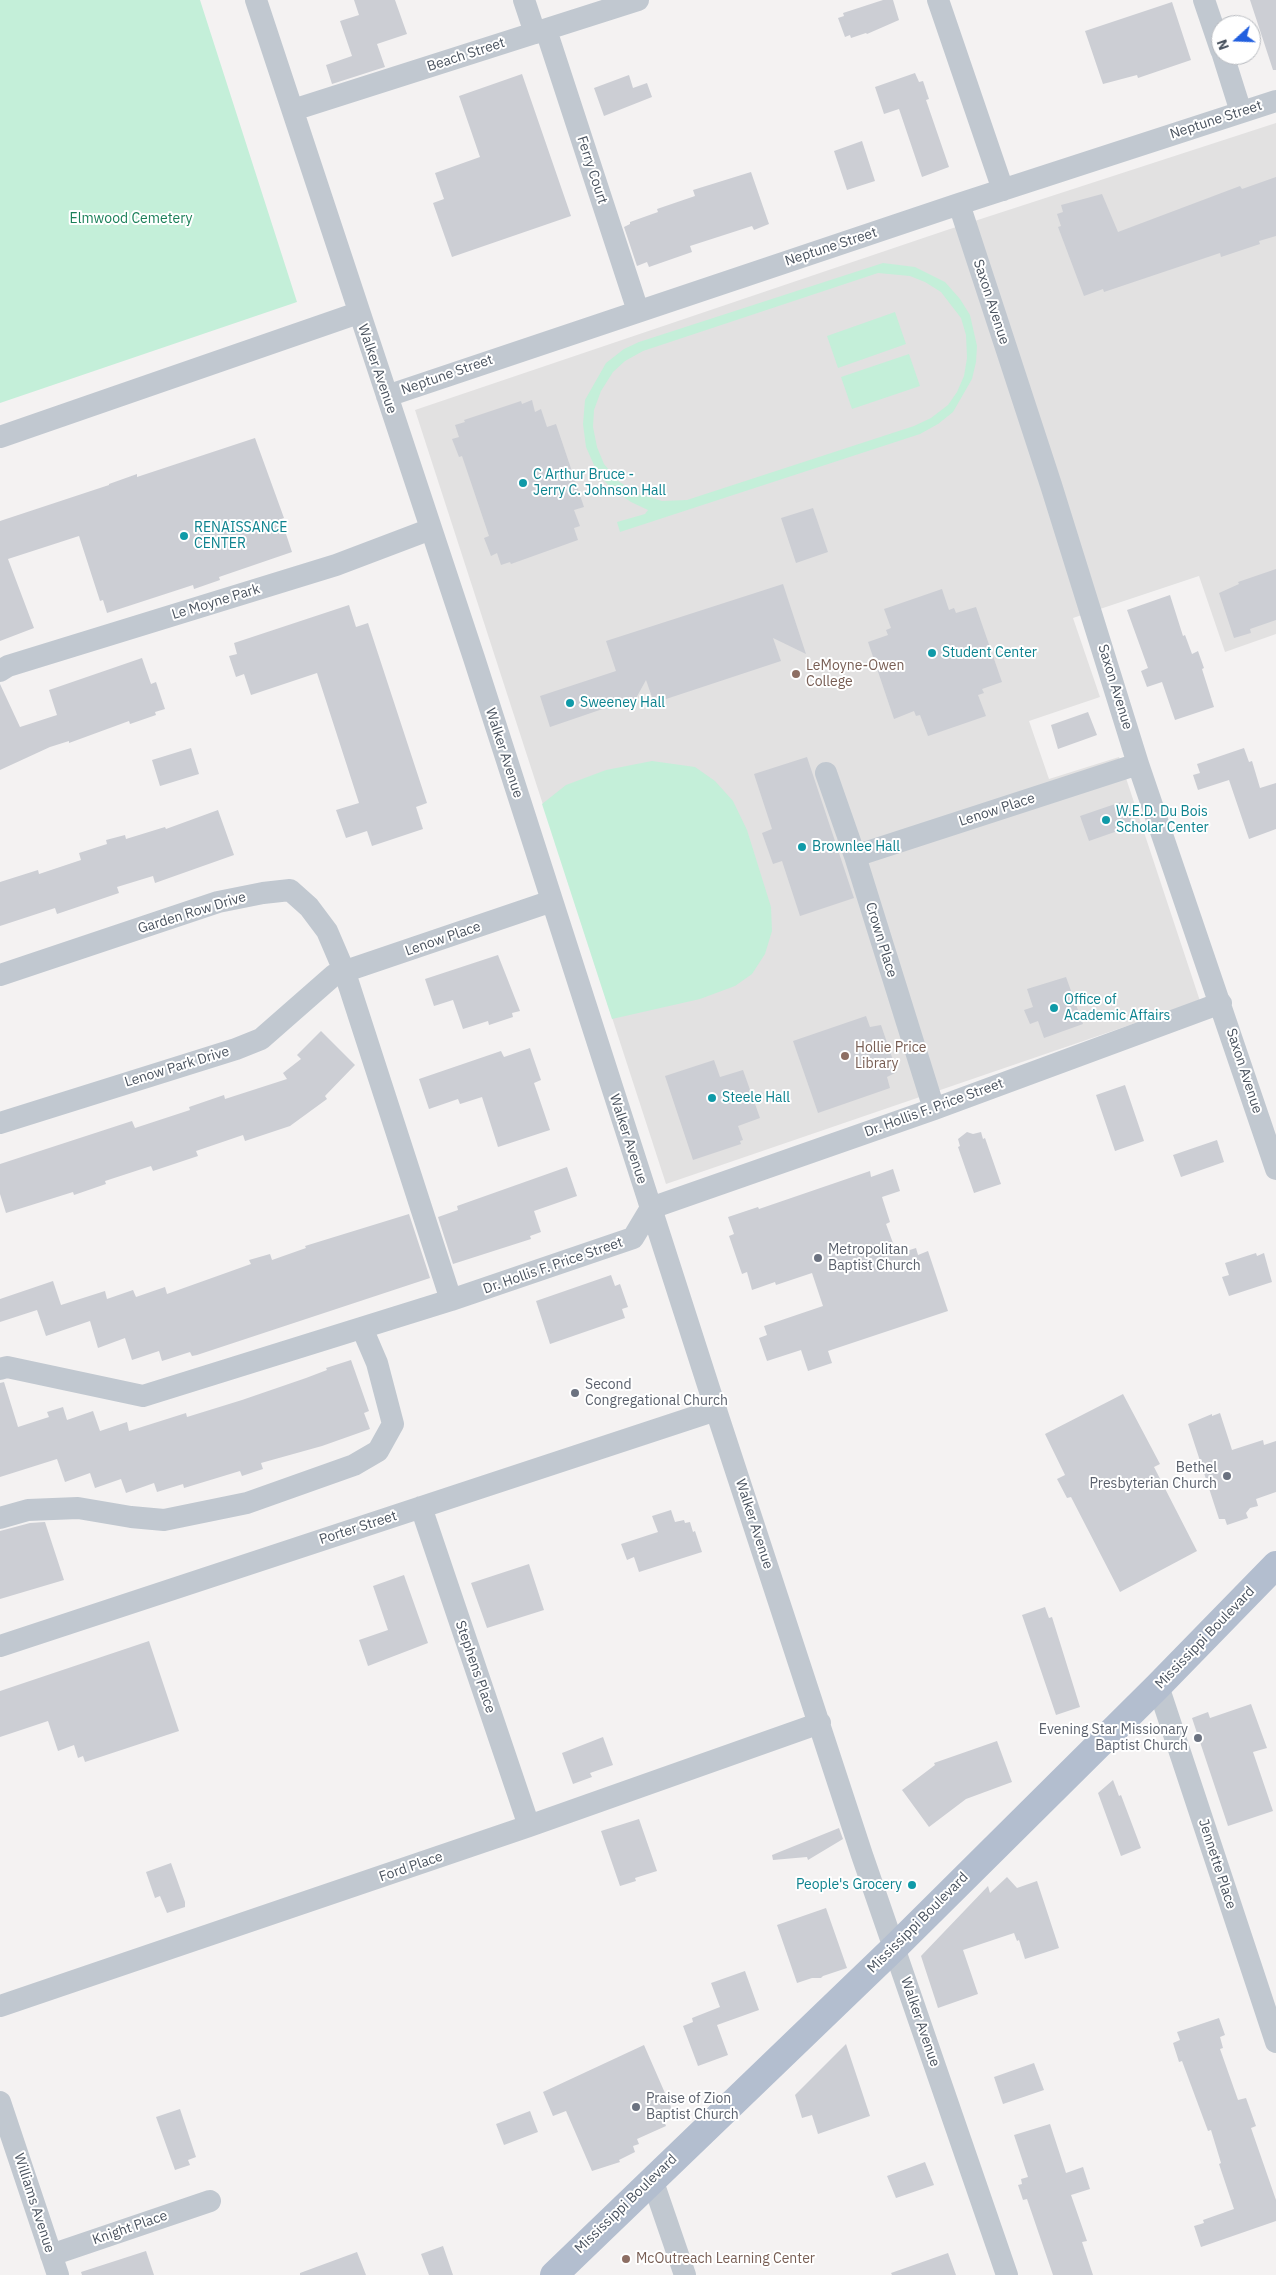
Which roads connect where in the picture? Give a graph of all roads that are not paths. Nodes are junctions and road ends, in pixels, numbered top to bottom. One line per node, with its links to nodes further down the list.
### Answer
1 (256, 0): 10 (street, Walker Avenue)
2 (524, 0): 7 (street, Ferry Court)
3 (638, 0): 7 (street, Beach Street)
4 (938, 0): 12 (street)
5 (1204, 0): 6 (street)
6 (1211, 21)
7 (541, 32): 10 (street, Beach Street); 14 (street, Ferry Court)
8 (1226, 65): 11 (street)
9 (1276, 101): 11 (street, Neptune Street)
10 (293, 110): 15 (street, Walker Avenue)
11 (1241, 112): 12 (street, Neptune Street)
12 (1003, 190): 13 (street, Neptune Street)
13 (959, 204): 14 (street, Neptune Street); 20 (street, Saxon Avenue)
14 (638, 311): 16 (street, Neptune Street)
15 (358, 313): 16 (street, Walker Avenue); 17 (street)
16 (386, 396): 18 (street, Walker Avenue)
17 (0, 437)
18 (431, 529): 19 (street, Le Moyne Park); 23 (street, Walker Avenue)
19 (0, 671)
20 (1138, 764): 22 (street, Lenow Place); 26 (street, Saxon Avenue)
21 (826, 773): 22 (street, Crown Place)
22 (855, 856): 27 (street, Crown Place)
23 (552, 901): 24 (street, Lenow Place); 30 (street, Walker Avenue)
24 (340, 974): 25 (street, Garden Row Drive); 28 (street, Lenow Park Drive); 31 (street)
25 (0, 975)
26 (1221, 1003): 27 (street, Dr. Hollis F. Price Street); 29 (street, Saxon Avenue)
27 (934, 1109): 30 (street, Dr. Hollis F. Price Street)
28 (0, 1123)
29 (1276, 1169)
30 (651, 1208): 31 (street, Dr. Hollis F. Price Street); 34 (street, Walker Avenue)
31 (451, 1300): 32 (street, Dr. Hollis F. Price Street)
32 (362, 1328): 33 (street, Dr. Hollis F. Price Street); 36 (street)
33 (0, 1369)
34 (716, 1410): 35 (street, Porter Street); 40 (street, Walker Avenue)
35 (421, 1507): 38 (street, Porter Street); 41 (street, Stephens Place)
36 (0, 1518)
37 (1276, 1565): 39 (main road, Mississippi Boulevard)
38 (0, 1646)
39 (1158, 1686): 42 (main road, Mississippi Boulevard); 44 (street, Jennette Place)
40 (820, 1723): 41 (street, Ford Place); 42 (street, Walker Avenue)
41 (529, 1826): 43 (street, Ford Place)
42 (895, 1947): 47 (main road, Mississippi Boulevard); 52 (street, Walker Avenue)
43 (0, 2006)
44 (1271, 2012): 45 (street, Jennette Place)
45 (1276, 2042)
46 (0, 2102): 49 (street, Williams Avenue)
47 (652, 2179): 50 (main road, Mississippi Boulevard); 51 (street)
48 (210, 2201): 49 (street, Knight Place)
49 (54, 2265)
50 (554, 2275)
51 (685, 2275)
52 (1007, 2275)

